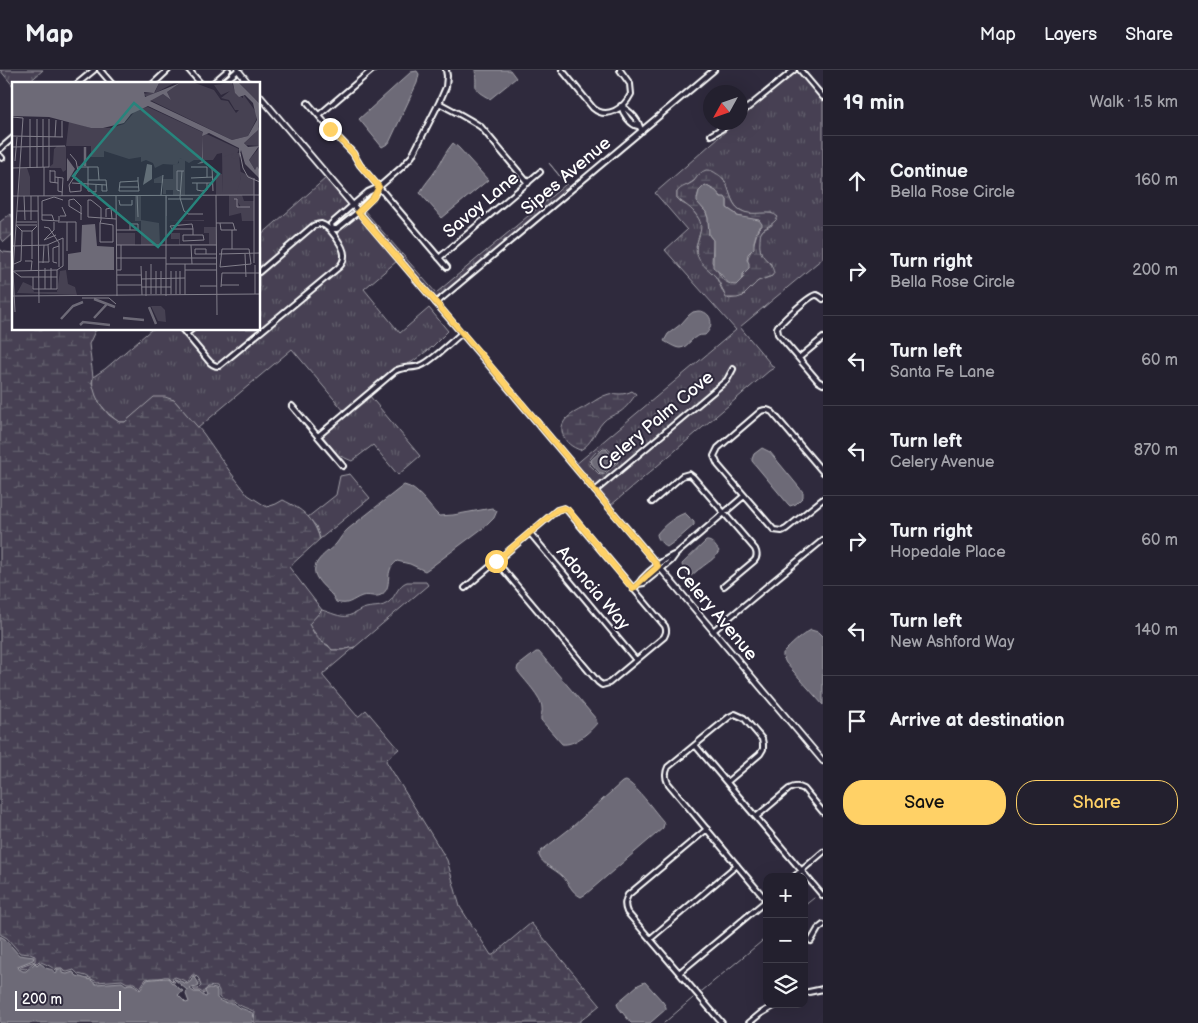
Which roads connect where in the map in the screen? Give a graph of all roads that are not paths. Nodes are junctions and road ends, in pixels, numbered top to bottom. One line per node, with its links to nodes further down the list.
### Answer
1 (94, 70): 15 (street)
2 (100, 70): 16 (street)
3 (168, 70): 17 (street)
4 (189, 70): 18 (street)
5 (228, 70): 14 (street)
6 (238, 70): 21 (street); 22 (main road)
7 (372, 70): 29 (street)
8 (446, 70): 26 (street)
9 (562, 70): 27 (street)
10 (620, 70): 27 (street)
11 (714, 70): 31 (street, Sipes Avenue)
12 (794, 70): 28 (street)
13 (800, 70): 24 (street)
14 (219, 78): 19 (street); 20 (street)
15 (79, 82)
16 (110, 82)
17 (154, 82)
18 (199, 82)
19 (214, 82)
20 (221, 82)
21 (223, 82)
22 (247, 82)
23 (260, 96): 38 (main road, Celery Avenue)
24 (823, 97)
25 (308, 103): 29 (street)
26 (439, 104): 36 (street); 37 (street)
27 (621, 106): 31 (street)
28 (748, 107)
29 (319, 116): 37 (street)
30 (720, 130): 32 (street)
31 (642, 131): 47 (street, Sipes Avenue)
32 (711, 135)
33 (12, 139): 34 (street)
34 (0, 149)
35 (540, 172): 36 (street, Savoy Lane)
36 (528, 183): 43 (street, Savoy Lane)
37 (379, 187): 38 (street); 39 (street); 43 (street)
38 (352, 205): 39 (main road, Celery Avenue); 40 (street)
39 (358, 212): 41 (street); 47 (main road, Celery Avenue)
40 (338, 217): 41 (street); 42 (street)
41 (344, 223): 42 (street)
42 (331, 230): 45 (street); 51 (street)
43 (439, 258): 44 (street)
44 (447, 267)
45 (260, 271)
46 (823, 299): 53 (street)
47 (436, 303): 50 (main road, Celery Avenue)
48 (183, 330): 51 (street)
49 (191, 330): 51 (street)
50 (462, 332): 57 (street); 60 (main road, Celery Avenue)
51 (186, 334)
52 (823, 338): 53 (street)
53 (799, 358): 55 (street)
54 (733, 369): 60 (street, Celery Palm Cove)
55 (823, 384)
56 (292, 406): 57 (street)
57 (318, 436): 58 (street)
58 (343, 466)
59 (823, 472): 61 (street)
60 (595, 491): 68 (main road, Celery Avenue)
61 (744, 496): 62 (street); 64 (street)
62 (823, 499)
63 (652, 502): 64 (street)
64 (724, 513): 68 (street); 69 (street)
65 (530, 533): 67 (street); 71 (street); 73 (street, Adoncia Way)
66 (823, 540): 72 (street)
67 (496, 561): 70 (street); 73 (street)
68 (659, 567): 71 (street); 72 (main road, Celery Avenue)
69 (724, 586)
70 (465, 588)
71 (633, 589): 73 (street)
72 (713, 631): 75 (main road, Celery Avenue)
73 (636, 660)
74 (695, 745): 76 (street); 76 (street); 79 (street)
75 (823, 761)
76 (726, 782): 78 (street)
77 (823, 812): 78 (street)
78 (756, 817): 82 (street)
79 (707, 829): 81 (street); 88 (street)
80 (823, 852): 82 (street)
81 (737, 865): 84 (street); 88 (street)
82 (801, 870): 83 (street); 85 (street)
83 (798, 873)
84 (763, 895)
85 (823, 896)
86 (763, 903): 90 (street)
87 (823, 925): 89 (street)
88 (650, 939): 90 (street)
89 (810, 941)
90 (679, 973): 94 (street)
91 (823, 989): 92 (street)
92 (808, 992)
93 (770, 1008): 95 (street)
94 (722, 1023)
95 (750, 1023)

